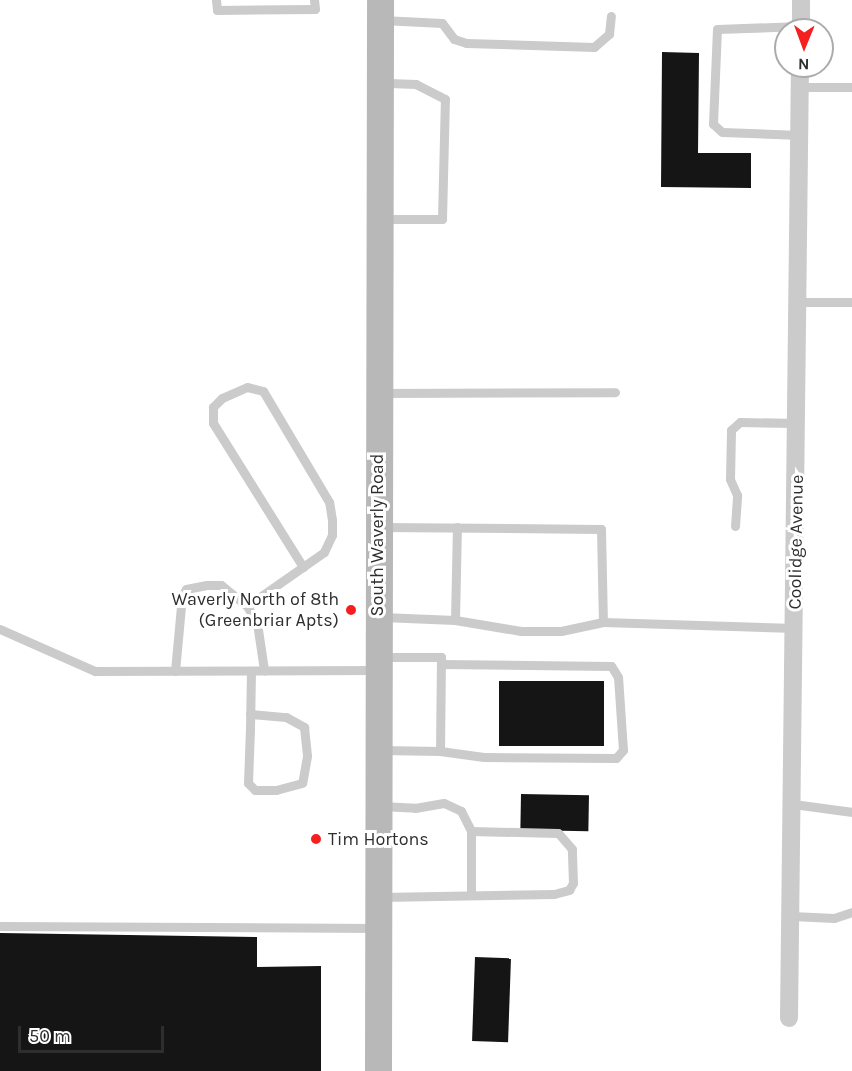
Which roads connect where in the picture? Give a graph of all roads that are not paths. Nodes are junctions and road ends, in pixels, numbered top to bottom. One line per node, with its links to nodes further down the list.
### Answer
1 (216, 0): 2 (lane)
2 (314, 0)
3 (801, 0): 6 (street)
4 (380, 10): 5 (lane); 9 (main road, South Waverly Road)
5 (611, 16)
6 (801, 18)
7 (774, 28): 12 (lane)
8 (800, 78): 10 (street, Coolidge Avenue)
9 (380, 83): 13 (main road, South Waverly Road); 13 (lane)
10 (800, 87): 11 (lane); 12 (street, Coolidge Avenue)
11 (852, 87)
12 (800, 135): 14 (street, Coolidge Avenue)
13 (379, 219): 17 (main road, South Waverly Road)
14 (798, 302): 15 (lane); 18 (street, Coolidge Avenue)
15 (852, 302)
16 (615, 392): 17 (lane)
17 (378, 393): 20 (main road, South Waverly Road)
18 (797, 423): 19 (lane); 27 (street, Coolidge Avenue)
19 (735, 526)
20 (377, 527): 21 (lane); 24 (main road, South Waverly Road)
21 (457, 527): 25 (lane); 26 (lane)
22 (303, 567): 22 (lane); 23 (lane)
23 (247, 606): 32 (lane); 33 (lane)
24 (377, 617): 25 (lane); 29 (main road, South Waverly Road)
25 (455, 620): 26 (lane)
26 (603, 622): 27 (lane)
27 (795, 628): 37 (street, Coolidge Avenue)
28 (0, 629): 33 (lane)
29 (377, 664): 30 (lane); 32 (lane); 35 (main road, South Waverly Road)
30 (441, 664): 36 (lane); 36 (lane)
31 (251, 670): 32 (lane); 33 (lane); 34 (lane)
32 (264, 670)
33 (175, 671)
34 (250, 714): 34 (lane)
35 (377, 750): 36 (lane); 38 (main road, South Waverly Road)
36 (440, 751)
37 (793, 804): 39 (lane); 44 (street, Coolidge Avenue)
38 (377, 806): 40 (lane); 42 (main road, South Waverly Road)
39 (852, 812)
40 (471, 831): 41 (lane); 41 (lane)
41 (471, 894): 42 (lane)
42 (378, 897): 46 (main road, South Waverly Road)
43 (852, 912): 44 (lane)
44 (792, 916): 47 (street, Coolidge Avenue)
45 (0, 926): 46 (lane)
46 (378, 928): 48 (main road, South Waverly Road)
47 (789, 1018)
48 (378, 1071)

